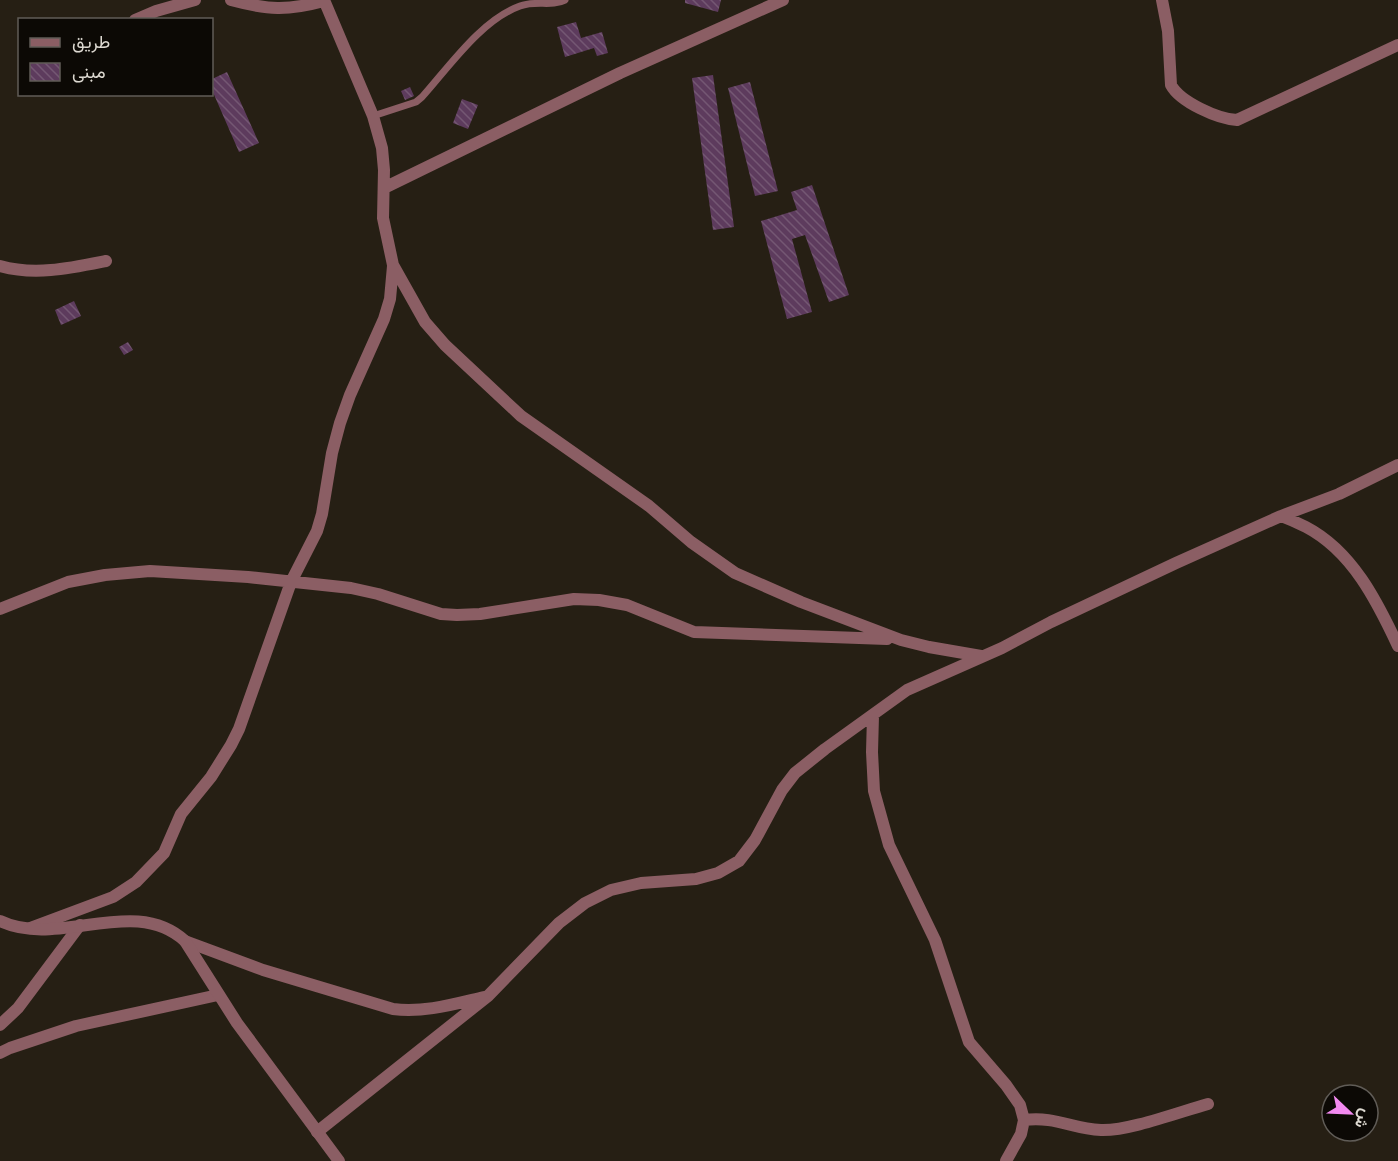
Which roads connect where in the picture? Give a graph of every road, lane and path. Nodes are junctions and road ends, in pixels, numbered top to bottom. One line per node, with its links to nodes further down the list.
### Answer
1 (195, 0): 7 (street)
2 (231, 0): 6 (street)
3 (565, 0): 9 (lane)
4 (783, 0): 10 (street)
5 (1162, 0): 8 (street)
6 (324, 1): 9 (street)
7 (140, 18)
8 (1398, 45)
9 (373, 116): 10 (street)
10 (384, 188): 12 (street)
11 (106, 261): 13 (street)
12 (393, 265): 16 (street); 18 (street)
13 (0, 266)
14 (1398, 465): 15 (street)
15 (1281, 516): 19 (street); 20 (street)
16 (291, 582): 17 (street); 18 (street); 24 (street)
17 (0, 609)
18 (901, 640): 20 (street)
19 (1398, 646)
20 (981, 656): 21 (street)
21 (873, 716): 27 (street); 31 (street)
22 (0, 921): 24 (street)
23 (80, 926): 24 (street); 25 (street); 28 (street)
24 (30, 928)
25 (185, 941): 26 (street); 27 (street)
26 (218, 995): 29 (street); 32 (street)
27 (488, 996): 32 (street)
28 (0, 1025)
29 (0, 1053)
30 (1208, 1104): 31 (street)
31 (1024, 1120): 34 (street)
32 (317, 1132): 33 (street)
33 (339, 1161)
34 (1006, 1161)

